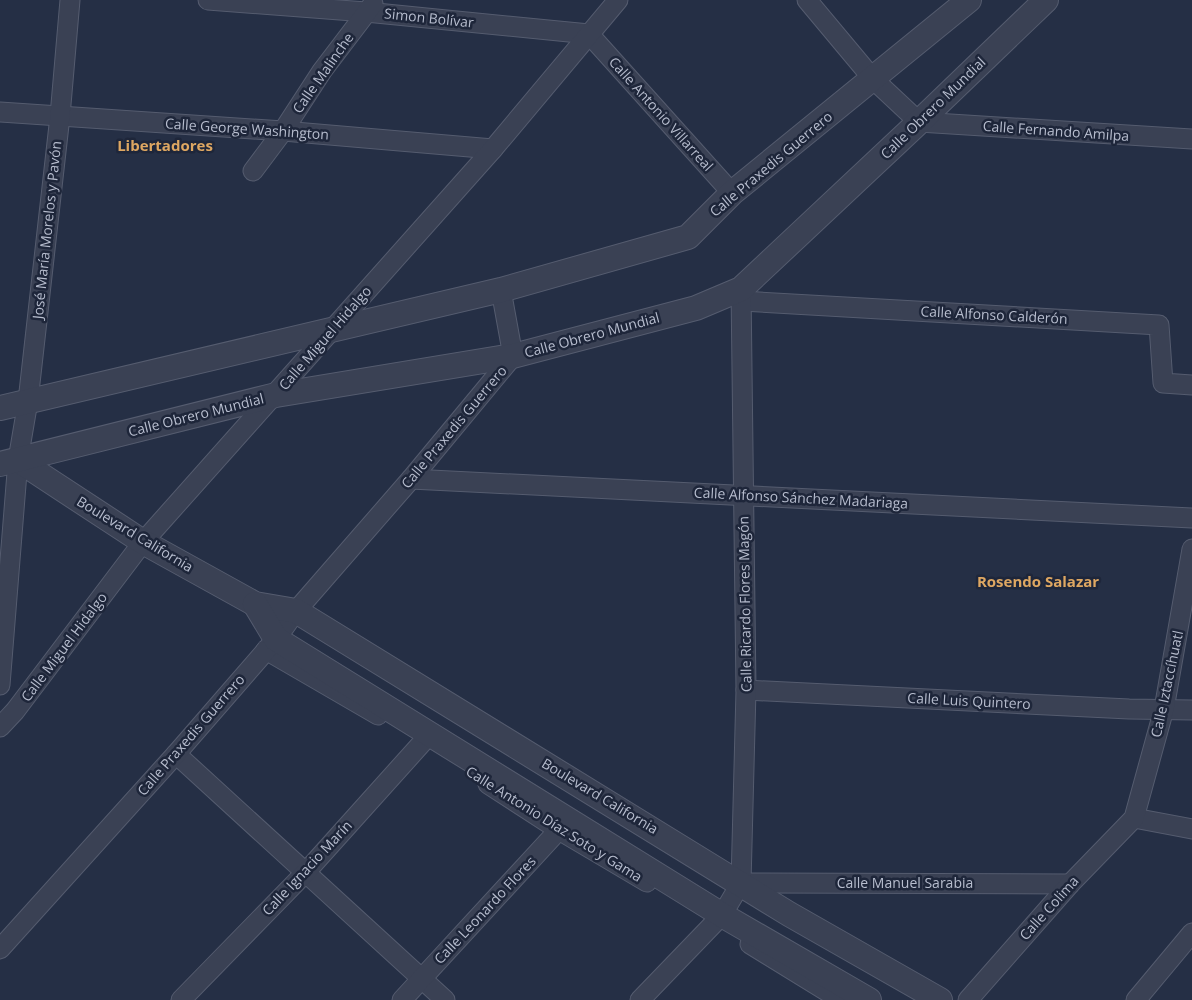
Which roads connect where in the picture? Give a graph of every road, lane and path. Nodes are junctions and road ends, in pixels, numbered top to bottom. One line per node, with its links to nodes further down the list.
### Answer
1 (70, 0): 11 (street, José María Morelos y Pavón)
2 (208, 0): 7 (street, Simon Bolívar)
3 (618, 0): 8 (street, Calle Miguel Hidalgo)
4 (807, 0): 9 (street)
5 (969, 0): 9 (street, Calle Praxedis Guerrero)
6 (1046, 0): 12 (street, Calle Obrero Mundial)
7 (372, 6): 8 (street, Simon Bolívar); 13 (street, Calle Malinche)
8 (589, 34): 15 (street, Calle Miguel Hidalgo); 17 (street, Calle Antonio Villarreal)
9 (873, 78): 12 (street); 17 (street, Calle Praxedis Guerrero)
10 (0, 112): 11 (street, Calle George Washington)
11 (60, 116): 13 (street, Calle George Washington); 24 (street, José María Morelos y Pavón)
12 (919, 122): 14 (street, Calle Fernando Amilpa); 19 (street, Calle Obrero Mundial)
13 (283, 131): 15 (street, Calle George Washington); 16 (street, Calle Malinche)
14 (1192, 139)
15 (493, 150): 20 (street, Calle Miguel Hidalgo)
16 (252, 171)
17 (732, 193): 18 (street, Calle Praxedis Guerrero)
18 (501, 290): 20 (street); 21 (street, Calle Praxedis Guerrero)
19 (742, 295): 21 (street, Calle Obrero Mundial); 22 (street, Calle Alfonso Calderón); 28 (street, Calle Ricardo Flores Magón)
20 (332, 329): 23 (street, Calle Miguel Hidalgo); 24 (street)
21 (513, 356): 23 (street, Calle Obrero Mundial); 27 (street, Calle Praxedis Guerrero)
22 (1192, 385)
23 (276, 395): 26 (street, Calle Obrero Mundial); 30 (street, Calle Miguel Hidalgo)
24 (28, 401): 25 (street); 26 (street, José María Morelos y Pavón)
25 (0, 408)
26 (6, 457): 30 (street, Boulevard California); 35 (street, José María Morelos y Pavón)
27 (411, 479): 28 (street, Calle Alfonso Sánchez Madariaga); 33 (street, Calle Praxedis Guerrero)
28 (744, 496): 29 (street, Calle Alfonso Sánchez Madariaga); 36 (street, Calle Ricardo Flores Magón)
29 (1192, 518)
30 (143, 542): 32 (street, Boulevard California); 39 (street, Calle Miguel Hidalgo)
31 (1192, 549): 37 (street, Calle Iztaccíhuatl)
32 (255, 604): 33 (street, Boulevard California); 34 (street)
33 (296, 611): 34 (street, Calle Praxedis Guerrero); 46 (street, Boulevard California)
34 (271, 645): 40 (street); 41 (street, Calle Praxedis Guerrero)
35 (0, 685)
36 (746, 690): 37 (street, Calle Luis Quintero); 46 (street, Calle Ricardo Flores Magón)
37 (1164, 709): 38 (street, Calle Luis Quintero); 42 (street, Calle Iztaccíhuatl)
38 (1192, 710)
39 (0, 727)
40 (427, 737): 43 (street); 45 (street, Calle Ignacio Marín)
41 (176, 754): 45 (street); 50 (street, Calle Praxedis Guerrero)
42 (1134, 818): 44 (street); 47 (street, Calle Colima)
43 (564, 825): 48 (street); 51 (street, Calle Leonardo Flores)
44 (1192, 829)
45 (306, 872): 51 (street); 52 (street, Calle Ignacio Marín)
46 (741, 883): 47 (street, Calle Manuel Sarabia); 48 (street, Calle Ricardo Flores Magón); 58 (street, Boulevard California)
47 (1070, 884): 59 (street, Calle Colima)
48 (718, 918): 55 (street, Calle Ricardo Flores Magón); 56 (street); 57 (street)
49 (1192, 933): 60 (street)
50 (0, 949)
51 (422, 978): 53 (street, Calle Leonardo Flores); 54 (street)
52 (181, 1000)
53 (402, 1000)
54 (445, 1000)
55 (640, 1000)
56 (841, 1000)
57 (869, 1000)
58 (940, 1000)
59 (968, 1000)
60 (1136, 1000)

